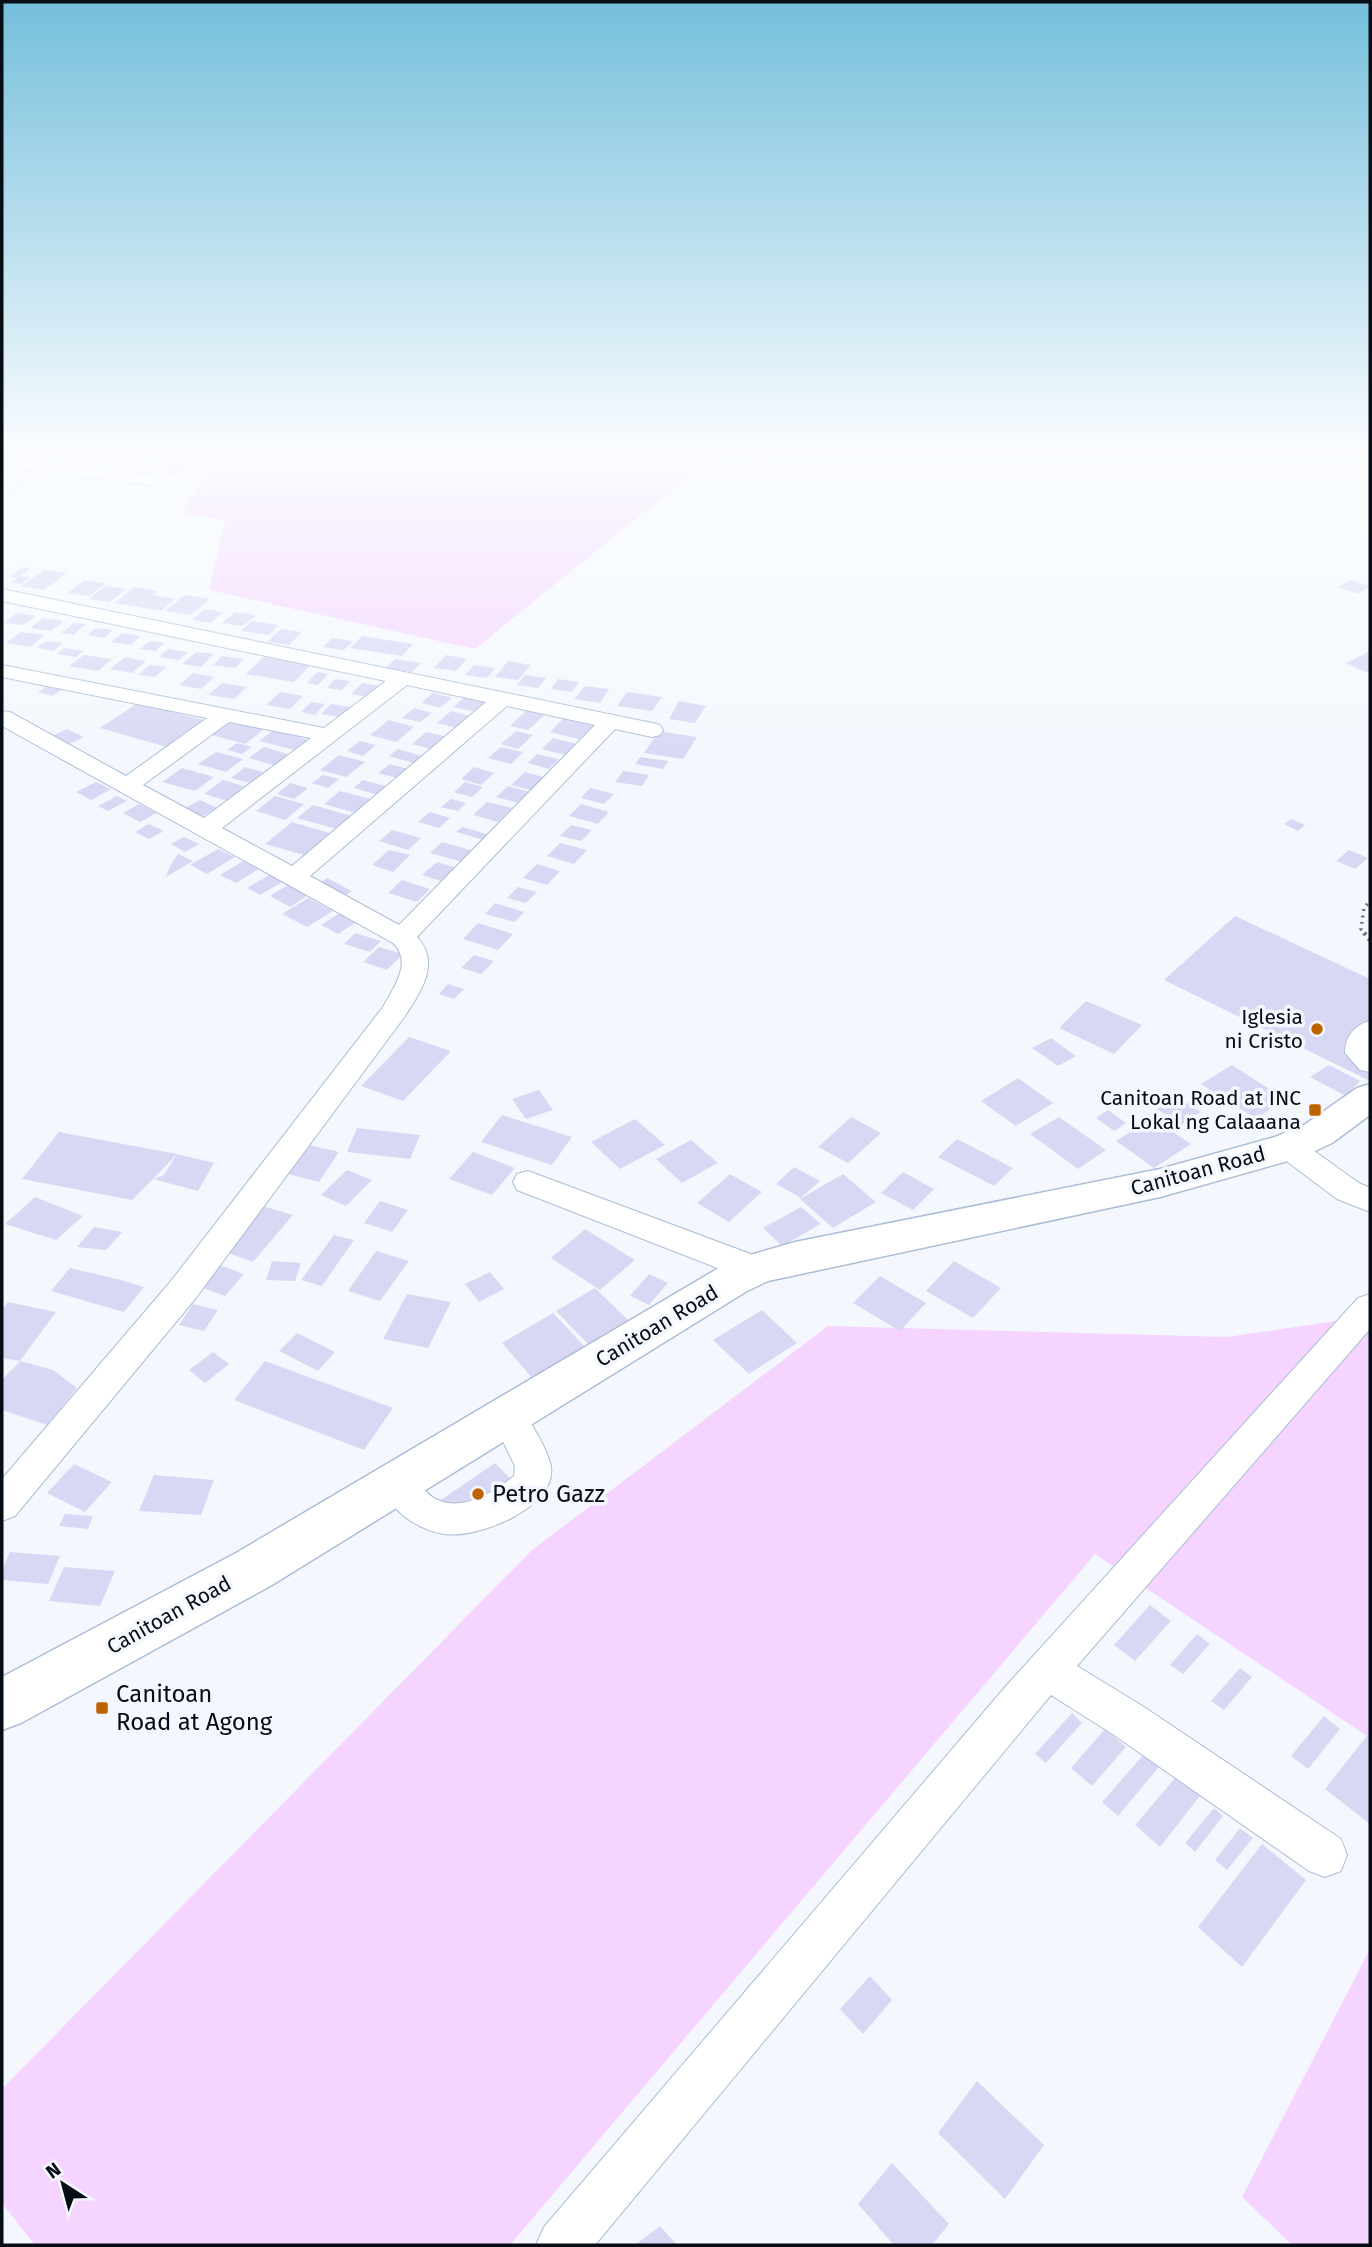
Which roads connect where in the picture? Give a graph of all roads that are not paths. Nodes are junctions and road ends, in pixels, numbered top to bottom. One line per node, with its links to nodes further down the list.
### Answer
1 (2, 596): 3 (street)
2 (2, 671): 5 (street)
3 (401, 680): 4 (street); 9 (street)
4 (503, 699): 7 (street); 12 (street)
5 (225, 715): 9 (street); 10 (street)
6 (2, 717): 10 (street)
7 (610, 722): 8 (street); 13 (street)
8 (652, 730)
9 (328, 735): 11 (street)
10 (126, 786): 11 (street)
11 (204, 830): 12 (street)
12 (295, 876): 13 (street)
13 (402, 937): 24 (street)
14 (1370, 1030): 15 (street)
15 (1370, 1063)
16 (1370, 1097): 17 (main road, Canitoan Road)
17 (1288, 1147): 19 (street); 20 (main road, Canitoan Road)
18 (528, 1182): 20 (street)
19 (1370, 1201)
20 (755, 1269): 22 (main road, Canitoan Road)
21 (1370, 1307): 25 (street)
22 (508, 1415): 23 (main road, Canitoan Road); 23 (street)
23 (397, 1484): 26 (main road, Canitoan Road)
24 (2, 1505)
25 (1048, 1671): 27 (street); 28 (street)
26 (2, 1705)
27 (1325, 1855)
28 (562, 2245)

